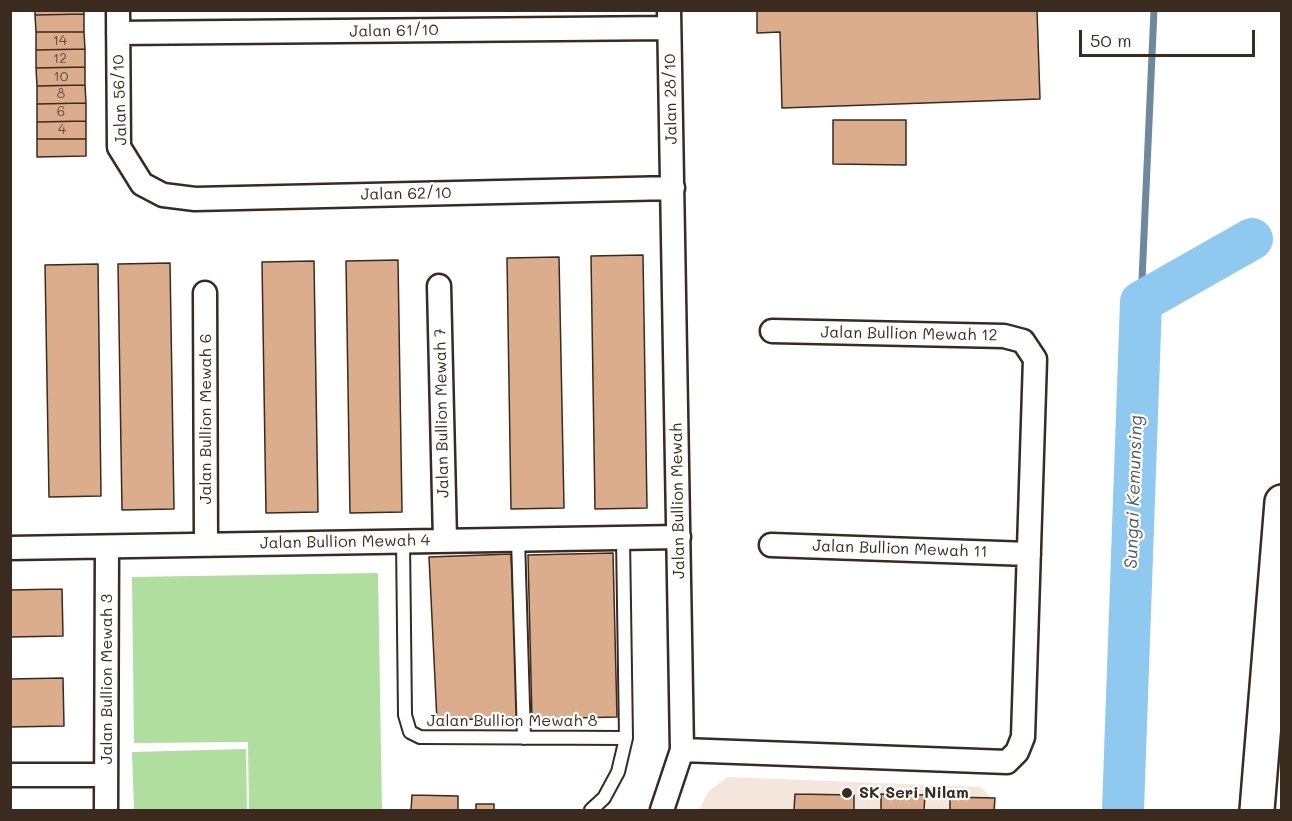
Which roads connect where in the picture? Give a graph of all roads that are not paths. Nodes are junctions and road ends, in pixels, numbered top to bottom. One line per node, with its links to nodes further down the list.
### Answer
1 (118, 10): 3 (street, Jalan 56/10)
2 (669, 19): 3 (street, Jalan 61/10); 5 (street, Jalan 28/10)
3 (118, 33): 4 (street, Jalan 56/10)
4 (141, 184): 5 (street, Jalan 62/10)
5 (672, 188): 10 (street, Jalan Bullion Mewah)
6 (439, 286): 13 (street, Jalan Bullion Mewah 7)
7 (205, 293): 15 (street, Jalan Bullion Mewah 6)
8 (772, 331): 19 (street, Jalan Bullion Mewah 12)
9 (1281, 502): 28 (highway)
10 (679, 537): 11 (street, Jalan Bullion Mewah 4); 22 (street, Jalan Bullion Mewah)
11 (623, 538): 12 (street, Jalan Bullion Mewah 4); 21 (lane)
12 (518, 539): 13 (street, Jalan Bullion Mewah 4); 20 (lane)
13 (446, 540): 14 (street, Jalan Bullion Mewah 4)
14 (403, 541): 15 (street, Jalan Bullion Mewah 4); 20 (lane, Jalan Bullion Mewah 8)
15 (207, 544): 17 (street, Jalan Bullion Mewah 4)
16 (771, 545): 19 (street, Jalan Bullion Mewah 11)
17 (107, 547): 18 (street, Jalan Bullion Mewah 4); 24 (street, Jalan Bullion Mewah 3)
18 (10, 548)
19 (1029, 554): 22 (street)
20 (524, 738): 21 (lane, Jalan Bullion Mewah 8)
21 (626, 738): 26 (lane)
22 (682, 750): 27 (street, Jalan Bullion Mewah)
23 (10, 775): 24 (street)
24 (106, 775): 25 (street, Jalan Bullion Mewah 3)
25 (106, 810)
26 (591, 810)
27 (662, 810)
28 (1257, 810)

